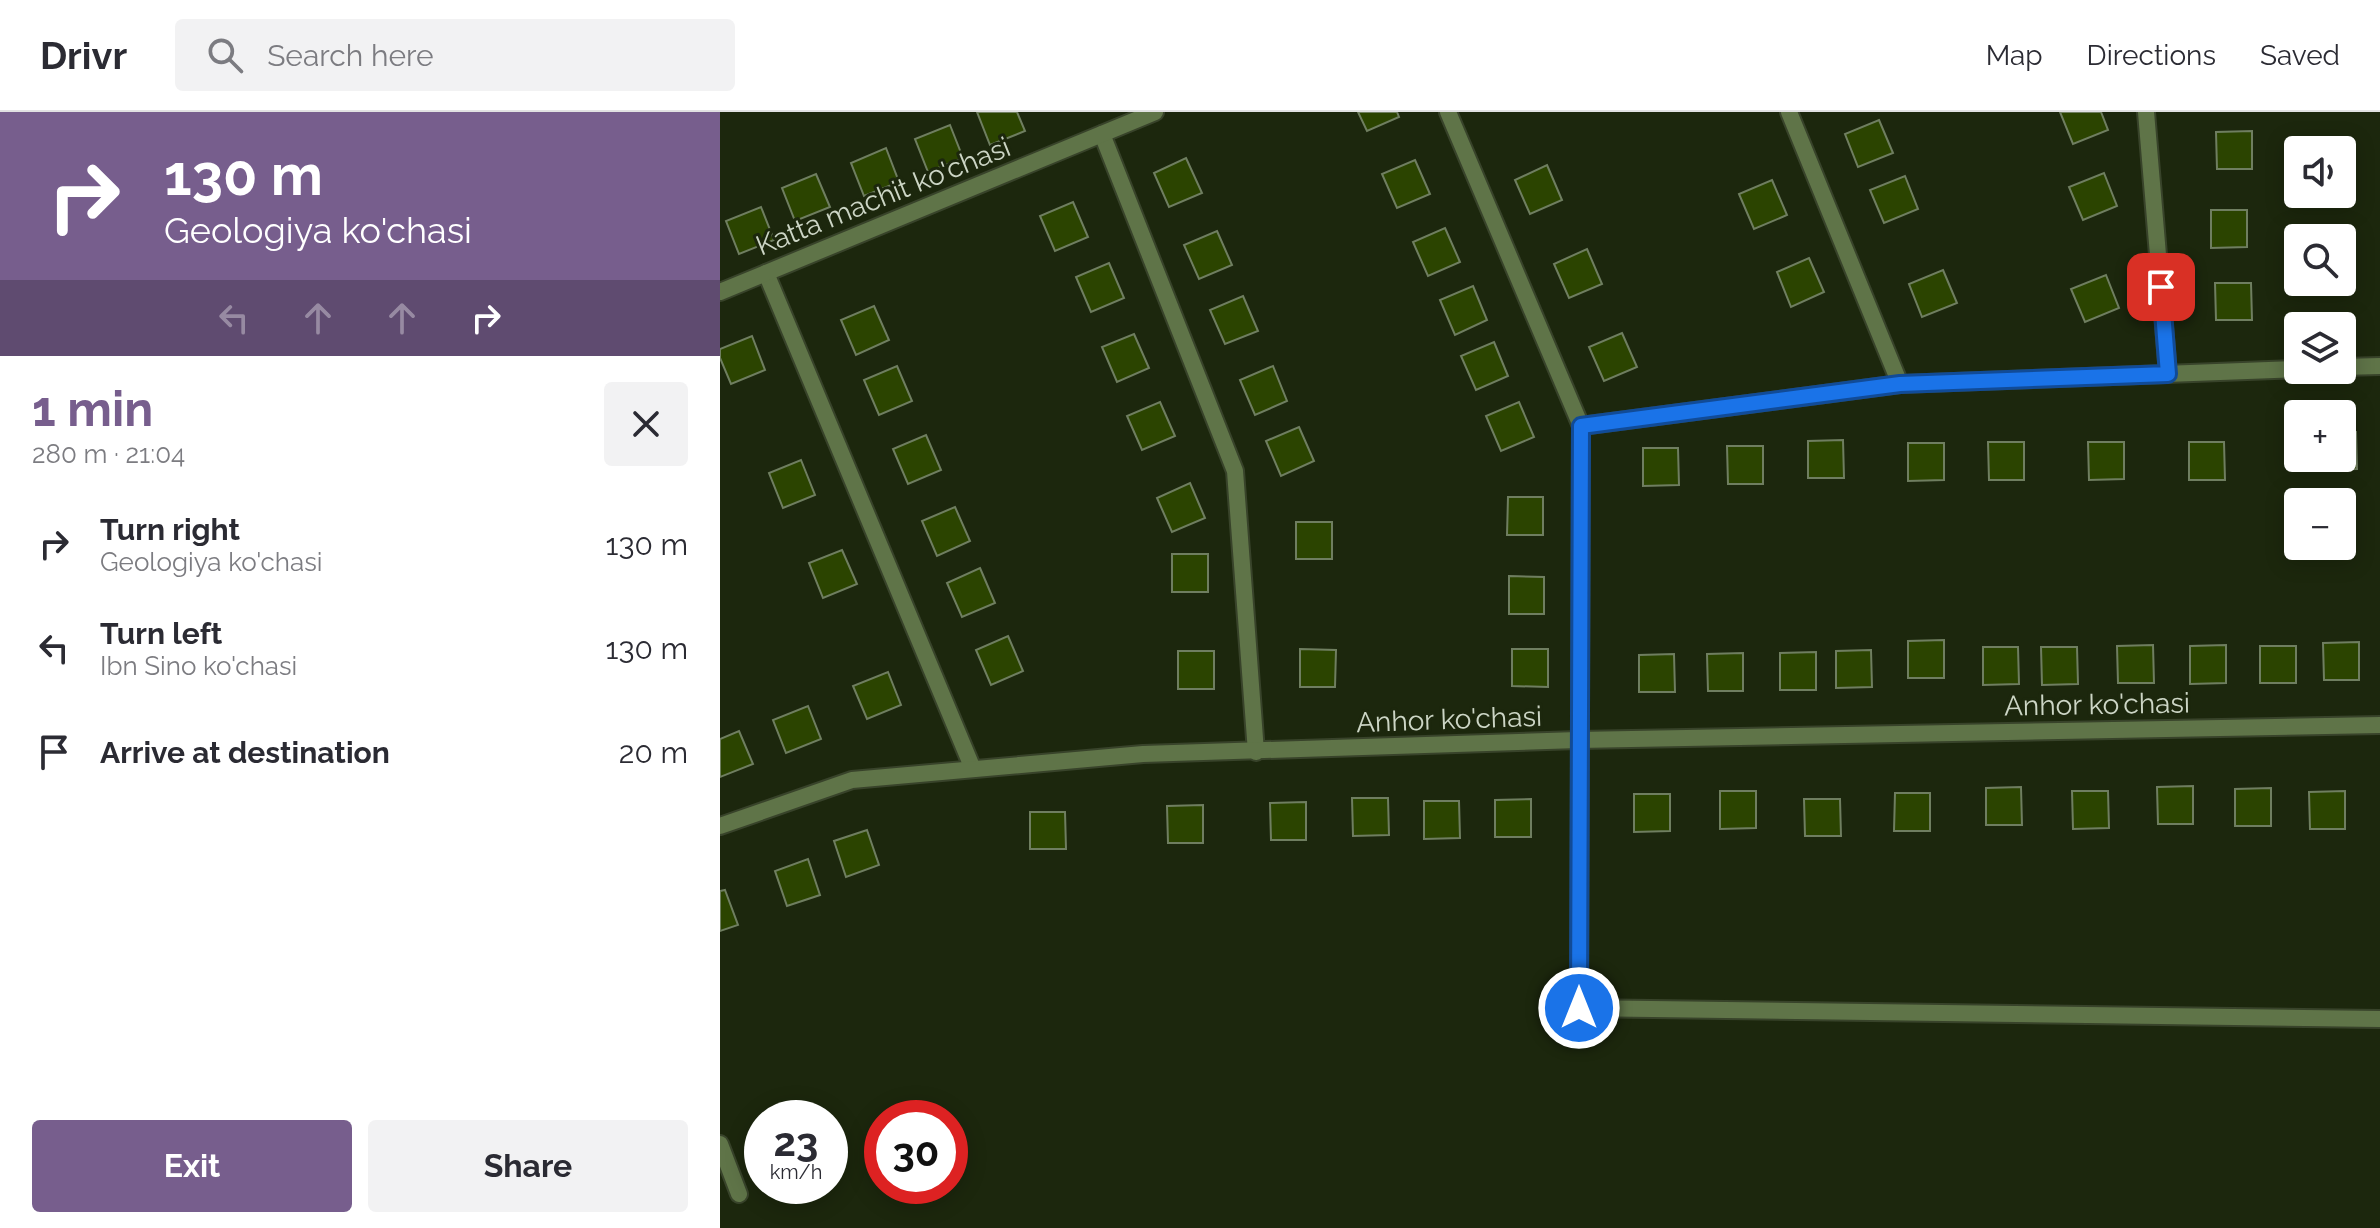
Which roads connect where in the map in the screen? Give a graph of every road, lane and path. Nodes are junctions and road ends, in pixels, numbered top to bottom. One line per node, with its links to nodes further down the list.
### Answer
1 (1155, 112): 5 (street, Katta machit ko'chasi)
2 (1448, 112): 13 (street)
3 (1789, 112): 12 (street)
4 (2146, 112): 11 (street)
5 (1102, 134): 6 (street, Katta machit ko'chasi); 16 (street)
6 (766, 273): 7 (street, Katta machit ko'chasi); 17 (street)
7 (720, 292)
8 (2380, 366): 9 (street)
9 (2356, 367)
10 (2284, 370): 11 (street)
11 (2168, 374): 12 (street)
12 (1900, 384): 13 (street)
13 (1581, 426): 15 (street)
14 (2380, 725): 15 (street, Anhor ko'chasi)
15 (1578, 740): 16 (street, Anhor ko'chasi); 19 (street)
16 (1256, 752): 17 (street, Anhor ko'chasi)
17 (973, 769): 18 (street, Anhor ko'chasi)
18 (720, 826)
19 (2380, 1019)
20 (720, 1144): 21 (street)
21 (739, 1194)

